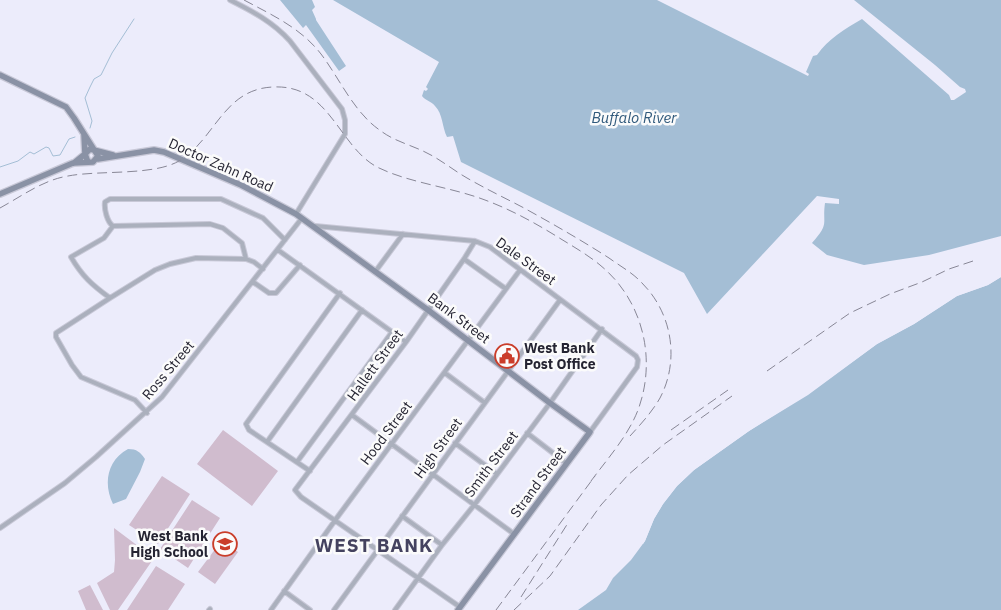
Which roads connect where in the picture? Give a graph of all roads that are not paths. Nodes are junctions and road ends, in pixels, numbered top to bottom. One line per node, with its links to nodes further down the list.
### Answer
1 (230, 0): 11 (street, Ross Street)
2 (0, 75): 3 (street)
3 (84, 135): 4 (street); 5 (street)
4 (96, 151): 5 (street, Doctor Zahn Road); 6 (street, Doctor Zahn Road); 7 (street)
5 (85, 154): 8 (street); 9 (street)
6 (112, 155): 7 (street, Doctor Zahn Road); 11 (street, Doctor Zahn Road)
7 (98, 159): 8 (street, Doctor Zahn Road)
8 (88, 162): 9 (street, Doctor Zahn Road)
9 (73, 163): 10 (street)
10 (0, 194)
11 (299, 216): 13 (street, Doctor Zahn Road); 15 (street, Ross Street)
12 (114, 226): 15 (street); 18 (street); 27 (street)
13 (312, 226): 14 (street, Dale Street); 23 (street, Bank Street)
14 (402, 234): 16 (street, Dale Street); 23 (street)
15 (285, 240): 17 (street, Ross Street)
16 (475, 241): 19 (street, Hallett Street); 22 (street, Dale Street)
17 (278, 250): 20 (street); 21 (street, Ross Street)
18 (246, 259): 21 (street); 27 (street)
19 (464, 259): 25 (street); 30 (street, Hallett Street)
20 (300, 265): 24 (street); 26 (street)
21 (263, 269): 24 (street, Ross Street)
22 (520, 270): 25 (street, Hood Street); 28 (street, Dale Street)
23 (375, 272): 30 (street, Bank Street)
24 (253, 282): 40 (street, Ross Street)
25 (506, 289): 33 (street, Hood Street)
26 (340, 293): 29 (street); 44 (street)
27 (110, 298): 40 (street)
28 (560, 300): 31 (street, Dale Street); 36 (street, High Street)
29 (362, 310): 32 (street); 44 (street)
30 (428, 310): 33 (street, Bank Street); 34 (street, Hallett Street)
31 (602, 330): 35 (street, Dale Street); 39 (street, Smith Street)
32 (392, 332): 34 (street); 47 (street)
33 (468, 340): 36 (street, Bank Street); 37 (street, Hood Street)
34 (406, 342): 41 (street, Hallett Street)
35 (636, 367): 42 (street, Strand Street)
36 (508, 371): 38 (street, High Street); 39 (street, Bank Street)
37 (445, 373): 38 (street); 46 (street, Hood Street)
38 (485, 402): 45 (street, High Street)
39 (550, 403): 42 (street, Bank Street); 43 (street, Smith Street)
40 (147, 413): 55 (street, Ross Street)
41 (352, 415): 46 (street); 49 (street, Hallett Street)
42 (590, 432): 48 (street, Strand Street)
43 (527, 433): 48 (street); 51 (street, Smith Street)
44 (267, 442): 47 (street)
45 (455, 443): 50 (street, High Street); 51 (street)
46 (392, 444): 50 (street); 54 (street, Hood Street)
47 (297, 462): 49 (street)
48 (566, 463): 56 (street, Strand Street)
49 (310, 471): 54 (street, Hallett Street)
50 (433, 474): 52 (street); 53 (street, High Street)
51 (498, 474): 52 (street, Smith Street)
52 (475, 504): 56 (street); 57 (street, Smith Street)
53 (402, 516): 57 (street); 58 (street, High Street)
54 (336, 520): 58 (street); 60 (street, Hood Street)
55 (0, 528)
56 (514, 534): 61 (street, Strand Street)
57 (442, 545): 59 (street, Smith Street)
58 (378, 550): 59 (street); 64 (street, High Street)
59 (419, 578): 61 (street); 65 (street, Smith Street)
60 (284, 592): 62 (street, Hood Street); 63 (street)
61 (459, 608)
62 (271, 610)
63 (310, 610)
64 (334, 610)
65 (395, 610)

